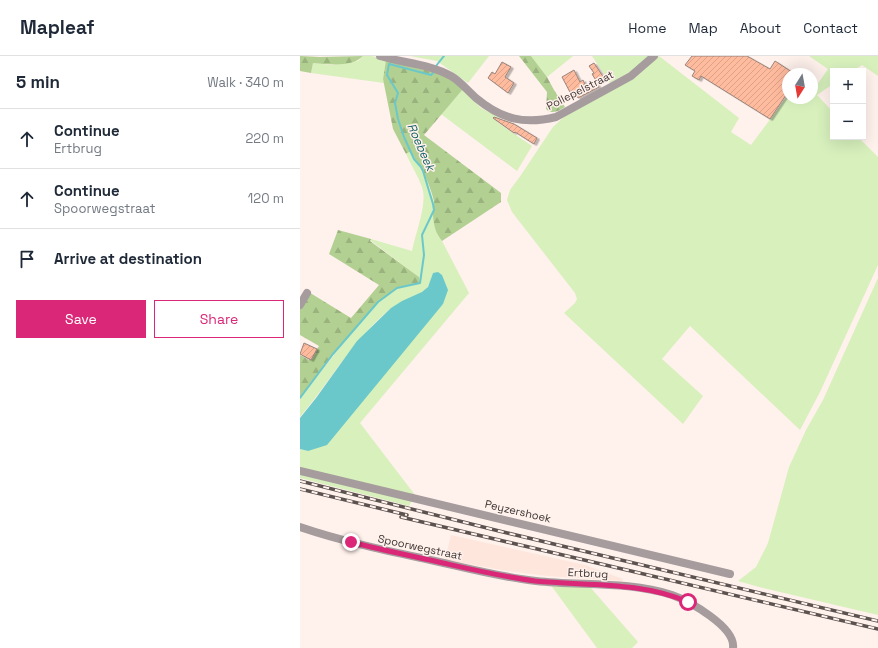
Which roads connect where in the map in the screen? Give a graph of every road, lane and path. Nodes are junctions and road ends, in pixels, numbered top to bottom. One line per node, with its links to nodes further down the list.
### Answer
1 (380, 56): 2 (street, Pollepelstraat)
2 (654, 56)
3 (307, 293): 4 (street)
4 (300, 305)
5 (300, 471): 8 (street, Peyzershoek)
6 (300, 527): 7 (street, Spoorwegstraat)
7 (467, 568): 9 (street, Ertbrug)
8 (730, 574)
9 (733, 648)

